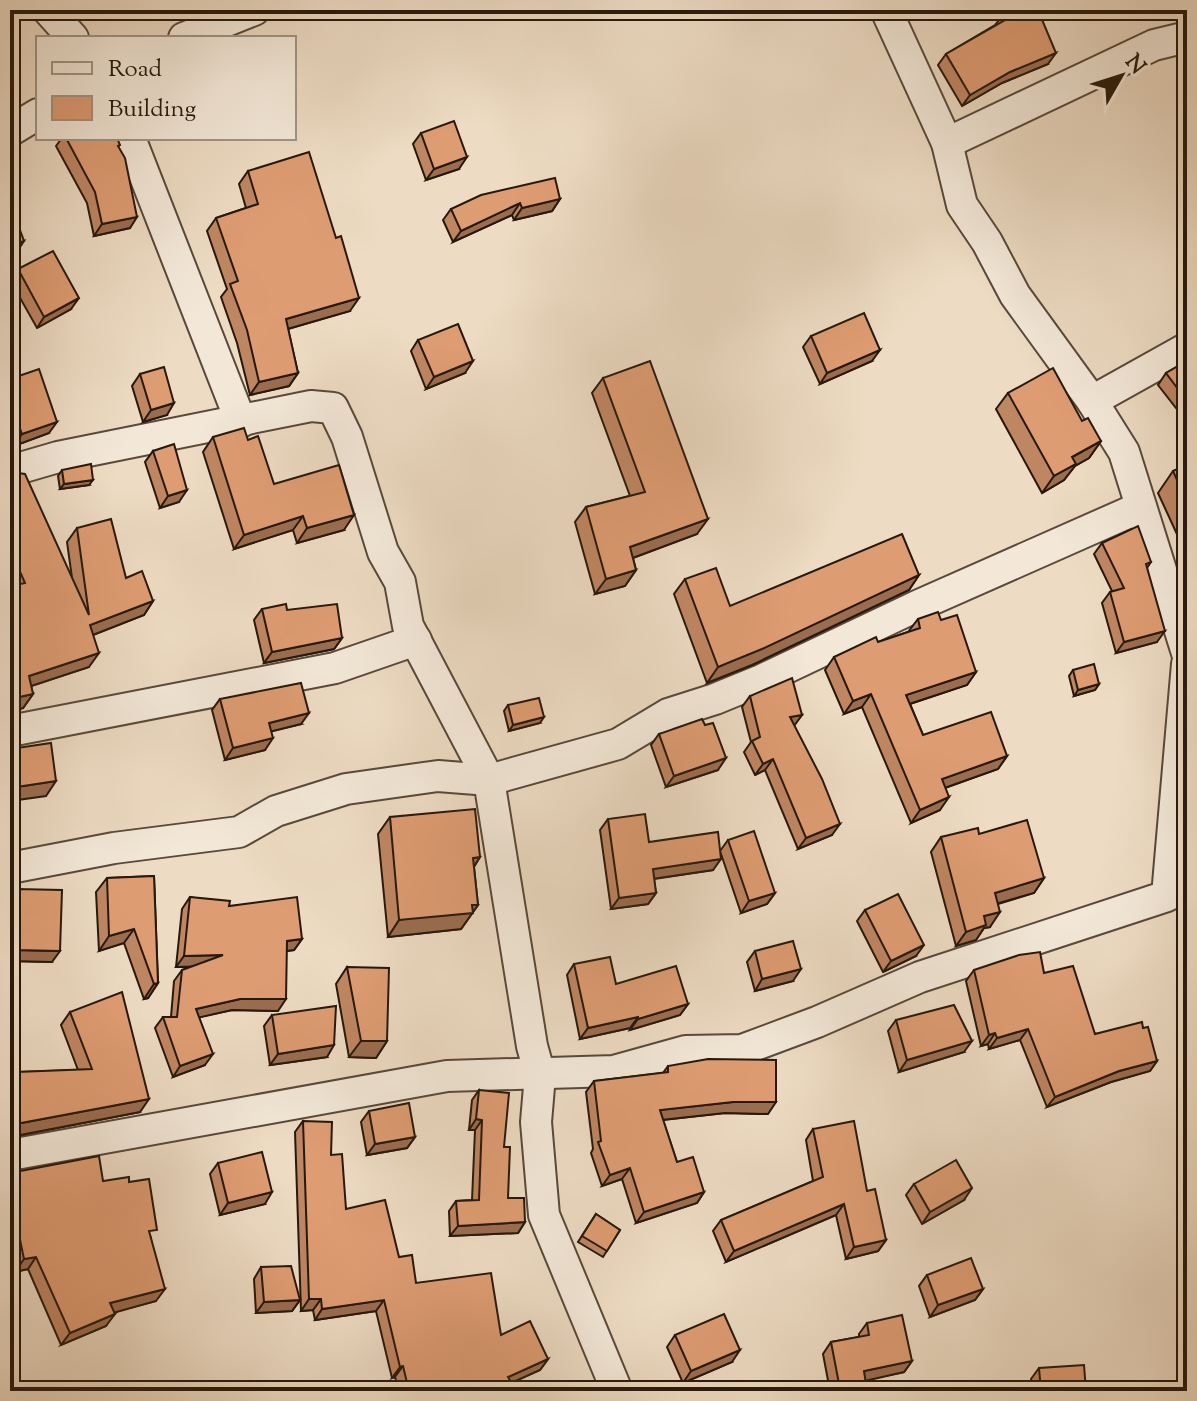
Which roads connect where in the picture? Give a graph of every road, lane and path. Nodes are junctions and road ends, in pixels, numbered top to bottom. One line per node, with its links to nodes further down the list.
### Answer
1 (48, 10): 4 (street)
2 (254, 10): 5 (street)
3 (886, 10): 10 (street)
4 (71, 36)
5 (189, 36)
6 (1187, 37): 10 (street)
7 (36, 115): 8 (street)
8 (10, 131)
9 (131, 140): 13 (street)
10 (947, 143): 12 (street)
11 (1187, 348): 12 (street)
12 (1092, 401): 15 (street)
13 (241, 422): 14 (street); 16 (street)
14 (10, 471)
15 (1141, 507): 17 (street); 20 (street)
16 (416, 640): 19 (street); 20 (street)
17 (1187, 653)
18 (1187, 664): 22 (street)
19 (10, 731)
20 (489, 780): 21 (street); 22 (street)
21 (10, 868)
22 (540, 1075): 23 (street); 24 (street)
23 (10, 1155)
24 (617, 1391)

